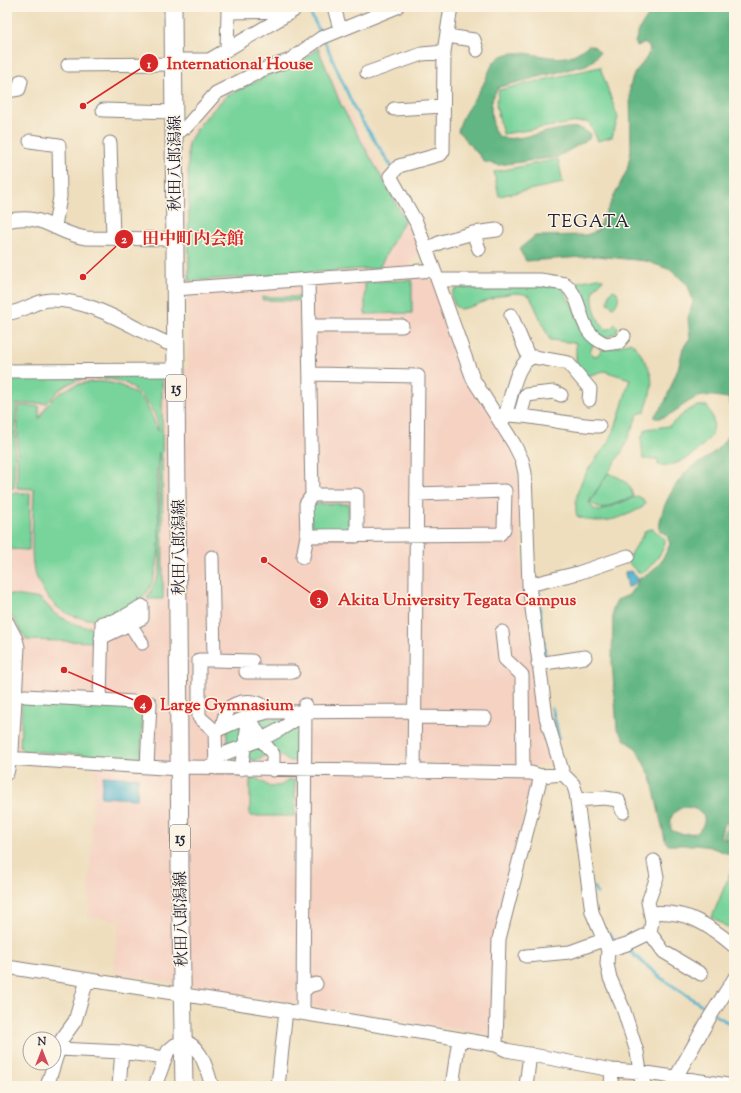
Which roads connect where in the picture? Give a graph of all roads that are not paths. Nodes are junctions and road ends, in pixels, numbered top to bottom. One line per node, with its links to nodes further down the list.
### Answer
1 (173, 7): 10 (main road, 秋田八郎潟線 / 15)
2 (334, 7): 5 (street)
3 (397, 7): 5 (street)
4 (451, 7): 6 (street)
5 (340, 29): 19 (street)
6 (446, 36): 8 (street); 9 (street)
7 (227, 50): 7 (street); 10 (street)
8 (477, 50)
9 (444, 52): 12 (street); 15 (street)
10 (174, 64): 11 (street); 18 (main road, 秋田八郎潟線 / 15)
11 (68, 65)
12 (367, 73)
13 (21, 81): 14 (street)
14 (7, 91)
15 (444, 106): 16 (street); 28 (street)
16 (394, 109)
17 (104, 110): 18 (street)
18 (174, 112): 19 (main road, 秋田八郎潟線 / 15)
19 (174, 134): 27 (main road, 秋田八郎潟線 / 15)
20 (30, 142): 23 (street)
21 (110, 143): 26 (street)
22 (7, 221): 23 (street)
23 (55, 226): 26 (street)
24 (497, 230): 25 (street)
25 (473, 233): 28 (street); 29 (street)
26 (113, 238): 27 (street)
27 (175, 239): 32 (main road, 秋田八郎潟線 / 15)
28 (426, 248): 30 (street)
29 (479, 249)
30 (436, 275): 31 (street); 37 (street); 46 (street)
31 (308, 280): 32 (street); 35 (street)
32 (175, 289): 38 (main road, 秋田八郎潟線 / 15)
33 (7, 313): 38 (street)
34 (511, 315): 39 (street)
35 (309, 326): 36 (street); 42 (street)
36 (402, 326)
37 (624, 336)
38 (176, 345): 40 (main road, 秋田八郎潟線 / 15)
39 (528, 358): 44 (street); 46 (street)
40 (176, 370): 41 (street); 79 (main road, 秋田八郎潟線 / 15)
41 (7, 372)
42 (310, 374): 48 (street); 49 (street)
43 (561, 395): 45 (street)
44 (589, 400)
45 (520, 416): 46 (street); 47 (street)
46 (504, 419): 56 (street)
47 (599, 426)
48 (417, 494): 52 (street); 52 (street)
49 (312, 495): 50 (street); 51 (street)
50 (307, 536): 51 (street); 55 (street)
51 (357, 536): 52 (street)
52 (417, 536): 70 (street)
53 (628, 556): 56 (street)
54 (212, 557): 63 (street)
55 (304, 557)
56 (534, 584): 64 (street)
57 (7, 622): 76 (street)
58 (130, 624): 60 (street); 60 (street); 61 (street)
59 (502, 632): 85 (street)
60 (101, 638): 67 (street)
61 (142, 642)
62 (585, 657): 64 (street)
63 (214, 660): 65 (street); 73 (street)
64 (543, 663): 86 (street)
65 (293, 672)
66 (25, 696): 67 (street)
67 (100, 700): 78 (street)
68 (305, 708): 69 (street); 70 (street); 74 (street); 82 (street)
69 (268, 712): 71 (street); 73 (street)
70 (414, 714): 72 (street); 83 (street)
71 (249, 717): 73 (street); 74 (street); 75 (street)
72 (485, 718)
73 (219, 729): 77 (street)
74 (261, 739): 75 (street); 81 (street)
75 (244, 746): 77 (street); 80 (street)
76 (8, 758): 78 (street); 84 (street)
77 (216, 762): 79 (street); 80 (street)
78 (147, 767): 79 (street)
79 (179, 769): 102 (main road, 秋田八郎潟線 / 15)
80 (246, 769): 81 (street)
81 (273, 770): 82 (street)
82 (306, 770): 83 (street); 101 (street)
83 (414, 772): 85 (street)
84 (7, 773)
85 (519, 773): 87 (street)
86 (563, 774): 87 (street); 88 (street)
87 (541, 776): 108 (street)
88 (577, 800): 89 (street); 93 (street)
89 (621, 806)
90 (654, 862): 91 (street)
91 (651, 913): 92 (street); 94 (street)
92 (650, 934): 93 (street); 97 (street)
93 (614, 945): 95 (street); 115 (street)
94 (734, 946)
95 (526, 956)
96 (7, 967): 99 (street)
97 (701, 974)
98 (734, 979): 116 (street)
99 (87, 980): 102 (street); 107 (street)
100 (316, 984): 101 (street)
101 (303, 992): 104 (street)
102 (181, 995): 103 (street); 106 (main road, 秋田八郎潟線 / 15)
103 (286, 1010): 104 (street); 122 (street)
104 (303, 1012): 105 (street)
105 (459, 1039): 108 (street); 123 (street)
106 (182, 1042): 112 (street); 120 (main road, 秋田八郎潟線 / 15); 121 (street)
107 (62, 1043)
108 (496, 1045): 111 (street)
109 (62, 1049): 110 (street)
110 (122, 1052): 112 (street); 118 (street)
111 (530, 1054): 113 (street); 124 (street)
112 (165, 1058): 119 (street)
113 (612, 1070): 115 (street); 125 (street)
114 (52, 1071): 117 (street)
115 (640, 1072): 116 (street); 126 (street)
116 (676, 1077): 127 (street)
117 (47, 1086)
118 (118, 1086)
119 (155, 1086)
120 (184, 1086)
121 (212, 1086)
122 (278, 1086)
123 (452, 1086)
124 (526, 1086)
125 (611, 1086)
126 (645, 1086)
127 (734, 1086)

